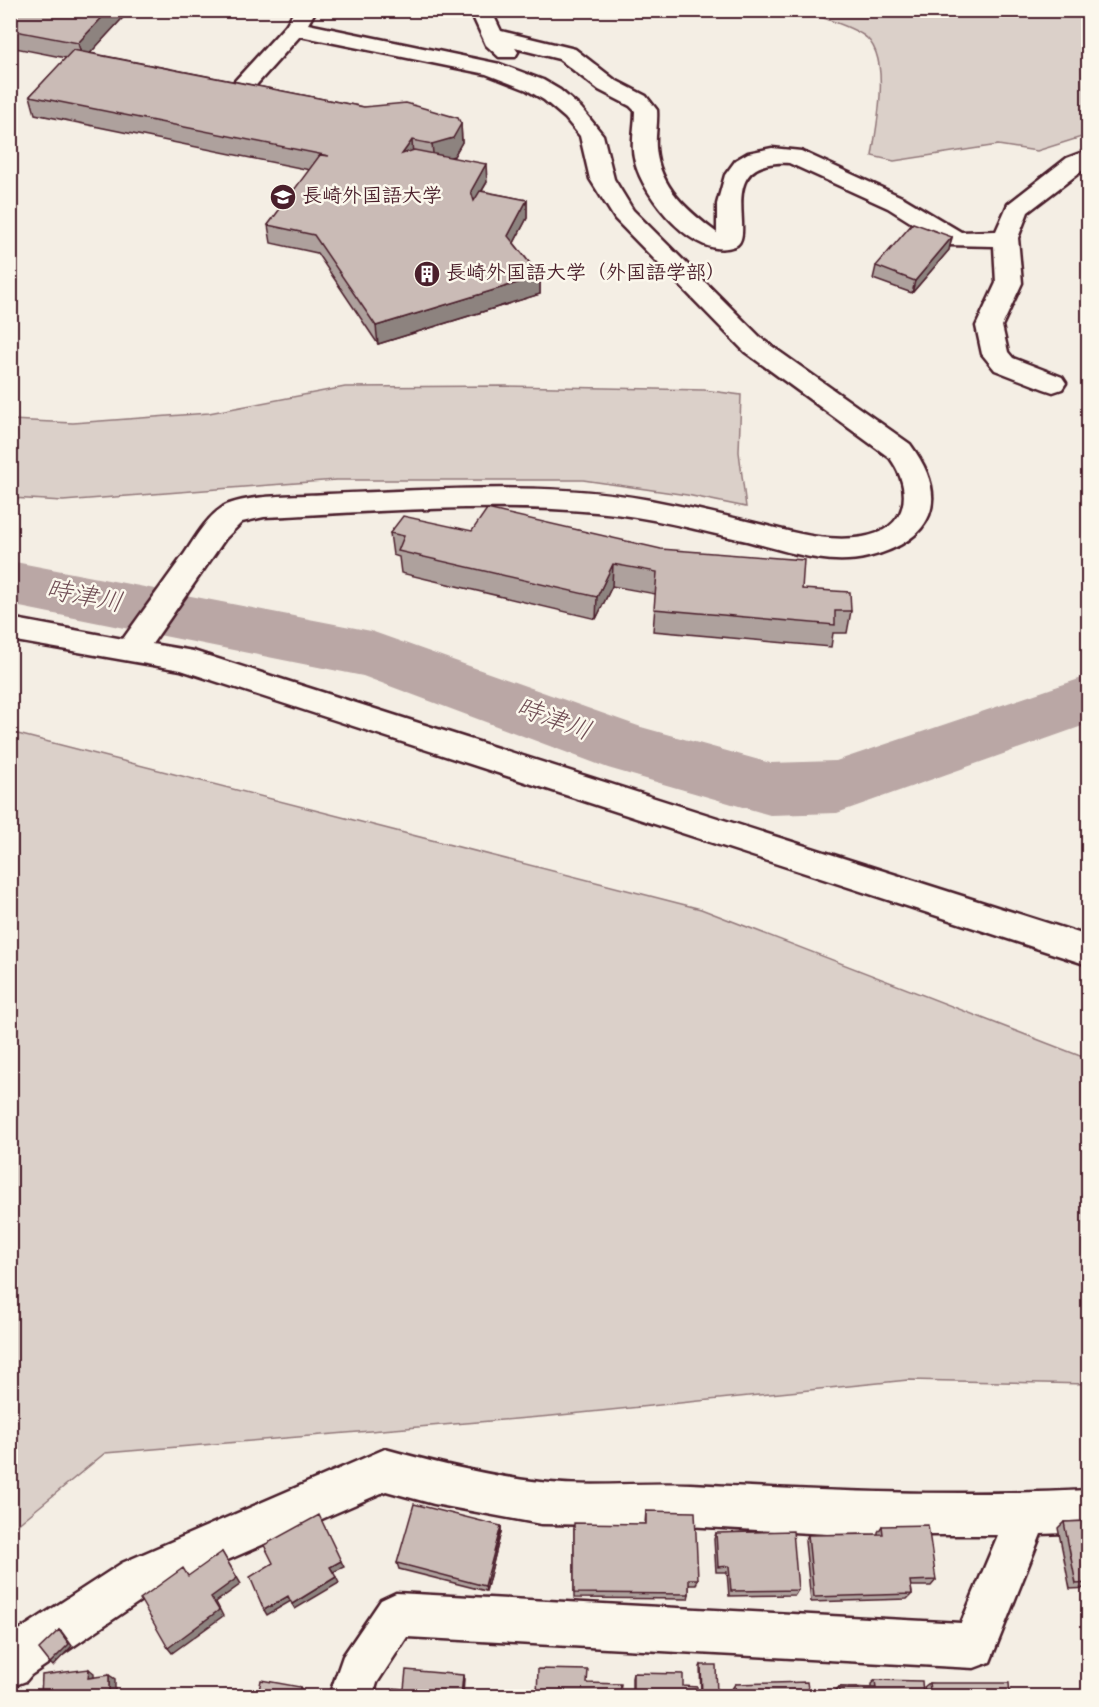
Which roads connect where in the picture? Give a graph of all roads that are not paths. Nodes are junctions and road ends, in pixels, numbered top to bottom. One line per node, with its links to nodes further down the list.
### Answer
1 (480, 10): 3 (street)
2 (301, 19): 4 (street); 5 (street)
3 (493, 36): 5 (street); 7 (street)
4 (241, 88)
5 (552, 95): 10 (street)
6 (1089, 157): 7 (street)
7 (1006, 238): 8 (street)
8 (1053, 383)
9 (10, 629): 10 (street)
10 (130, 652): 11 (street)
11 (1089, 951)
12 (1089, 1511): 13 (street)
13 (1028, 1514): 14 (street); 15 (street)
14 (10, 1665)
15 (351, 1696)

